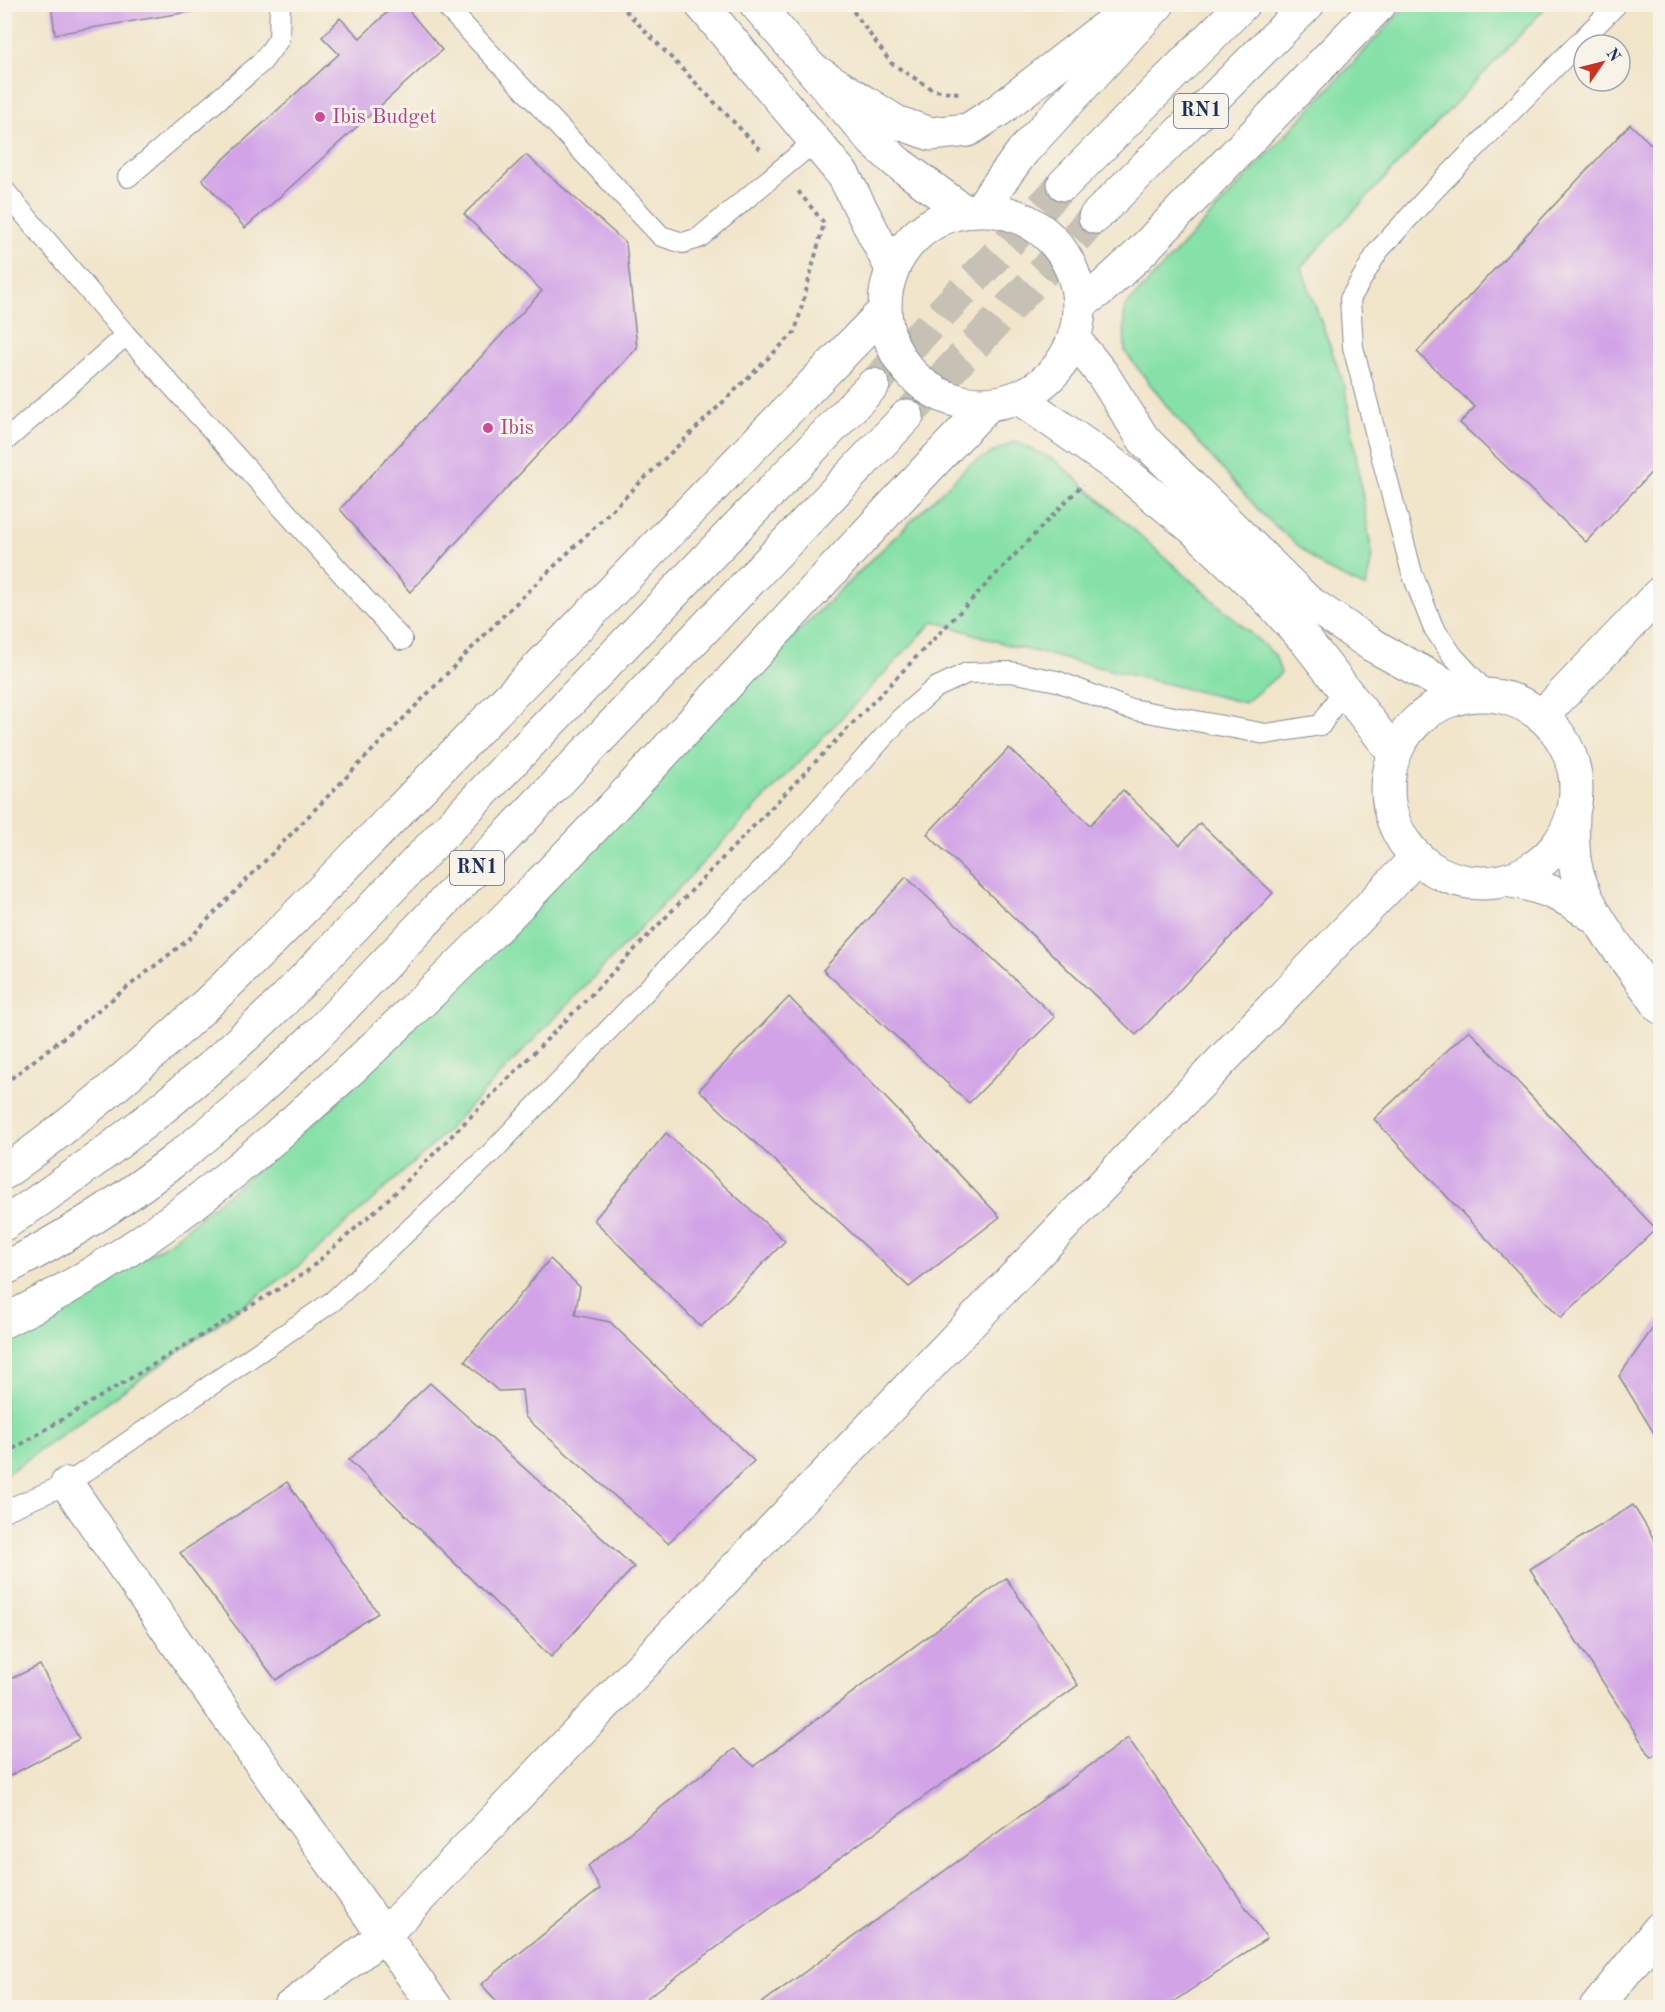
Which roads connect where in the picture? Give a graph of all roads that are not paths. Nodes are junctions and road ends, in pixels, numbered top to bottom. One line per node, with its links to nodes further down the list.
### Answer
1 (280, 4): 13 (lane)
2 (444, 4): 12 (lane)
3 (701, 4): 12 (main road)
4 (756, 4): 11 (main road)
5 (1135, 4): 11 (main road)
6 (1158, 4): 16 (main road)
7 (1243, 4): 14 (main road, RN1)
8 (1308, 4): 17 (main road, RN1)
9 (1380, 4): 19 (main road)
10 (1617, 4): 31 (lane)
11 (812, 69): 16 (main road)
12 (815, 141): 18 (main road)
13 (128, 177)
14 (1064, 184)
15 (4, 190): 21 (lane)
16 (972, 211): 18 (main road); 19 (main road)
17 (1095, 217)
18 (892, 269): 20 (main road)
19 (1080, 304): 22 (main road)
20 (885, 310): 25 (main road); 39 (main road)
21 (126, 335): 27 (lane); 29 (lane)
22 (1074, 339): 24 (main road); 31 (main road)
23 (873, 385): 40 (main road, RN1)
24 (1019, 398): 25 (main road); 30 (main road)
25 (988, 405): 42 (main road)
26 (908, 416): 41 (main road, RN1)
27 (4, 442)
28 (1660, 593): 32 (main road)
29 (402, 640)
30 (1343, 690): 33 (main road); 43 (lane)
31 (1476, 694): 32 (main road); 33 (main road)
32 (1543, 715): 34 (main road)
33 (1394, 753): 35 (main road)
34 (1573, 816): 36 (main road); 37 (main road)
35 (1417, 857): 36 (main road); 46 (main road)
36 (1504, 880): 37 (main road)
37 (1604, 925): 38 (main road)
38 (1660, 1007)
39 (4, 1173)
40 (4, 1224)
41 (4, 1269)
42 (4, 1321)
43 (67, 1484): 44 (lane); 46 (main road)
44 (4, 1511)
45 (1660, 1928): 49 (main road)
46 (383, 1936): 47 (main road); 48 (main road)
47 (289, 2007)
48 (436, 2007)
49 (1596, 2007)

